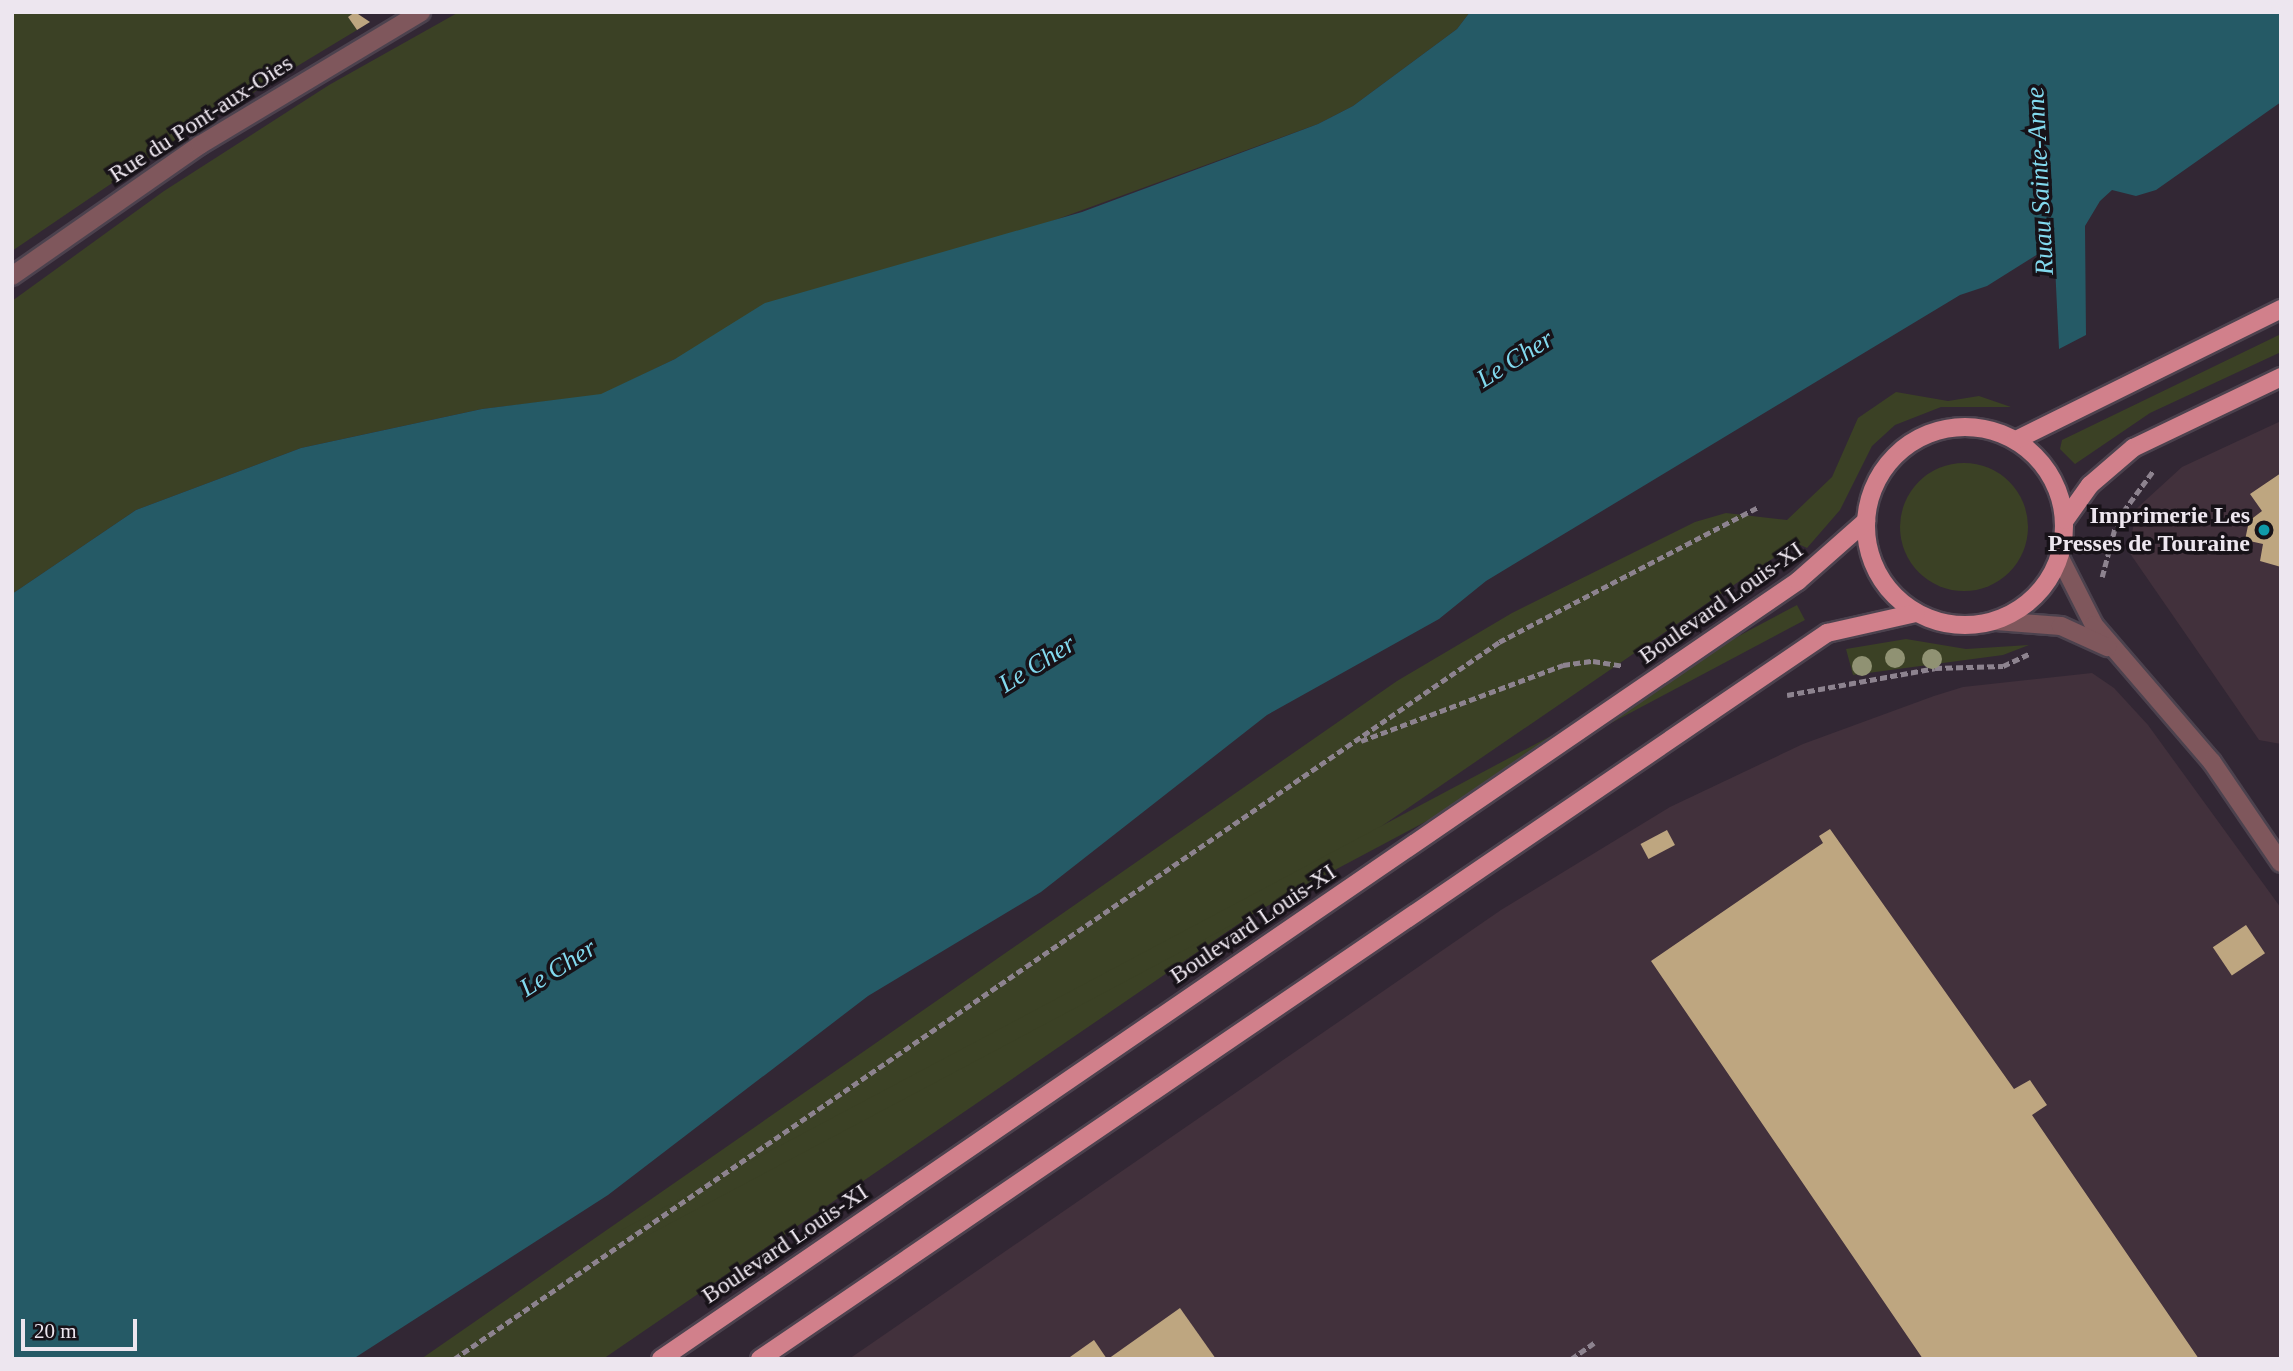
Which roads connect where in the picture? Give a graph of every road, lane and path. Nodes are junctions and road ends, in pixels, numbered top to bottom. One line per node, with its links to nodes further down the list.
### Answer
1 (421, 12): 2 (street, Rue du Pont-aux-Oies)
2 (12, 276)
3 (2281, 309): 5 (main road)
4 (2281, 377): 7 (main road)
5 (2016, 440): 7 (main road); 8 (main road)
6 (1758, 507): 14 (path)
7 (2065, 520): 9 (main road)
8 (1866, 521): 10 (main road); 13 (main road, Boulevard Louis-XI)
9 (2060, 558): 11 (main road); 12 (street)
10 (1916, 613): 11 (main road); 19 (main road)
11 (1996, 621): 12 (street)
12 (2116, 652): 15 (street)
13 (1658, 677): 14 (path); 18 (main road, Boulevard Louis-XI)
14 (1352, 745): 17 (path)
15 (2281, 863)
16 (1594, 1343): 20 (path)
17 (454, 1359)
18 (661, 1359)
19 (760, 1359)
20 (1571, 1359)

